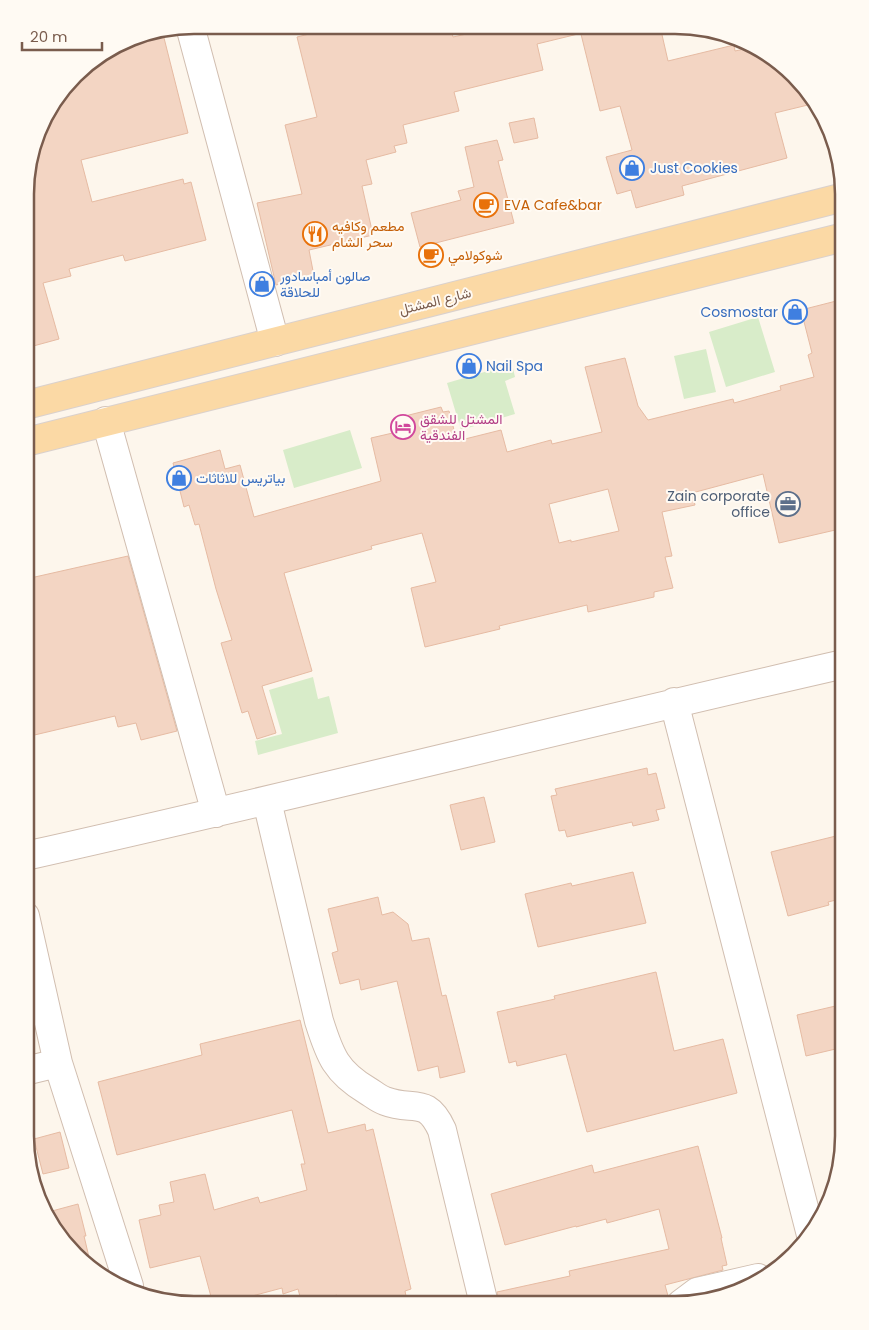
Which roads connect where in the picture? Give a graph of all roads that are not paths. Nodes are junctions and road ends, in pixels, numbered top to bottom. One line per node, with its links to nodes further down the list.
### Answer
1 (192, 34): 4 (street)
2 (835, 200): 4 (main road, شارع المشتل)
3 (835, 239): 6 (main road)
4 (275, 342): 5 (main road, شارع المشتل)
5 (34, 403)
6 (106, 421): 7 (main road); 11 (street)
7 (34, 440)
8 (835, 666): 9 (street)
9 (674, 702): 10 (street); 16 (street)
10 (266, 801): 11 (street); 20 (street)
11 (216, 813): 12 (street)
12 (34, 854)
13 (34, 956): 14 (street)
14 (58, 1063): 15 (street); 17 (street)
15 (34, 1070)
16 (808, 1225)
17 (128, 1281)
18 (740, 1282): 19 (street)
19 (693, 1295)
20 (475, 1296)

